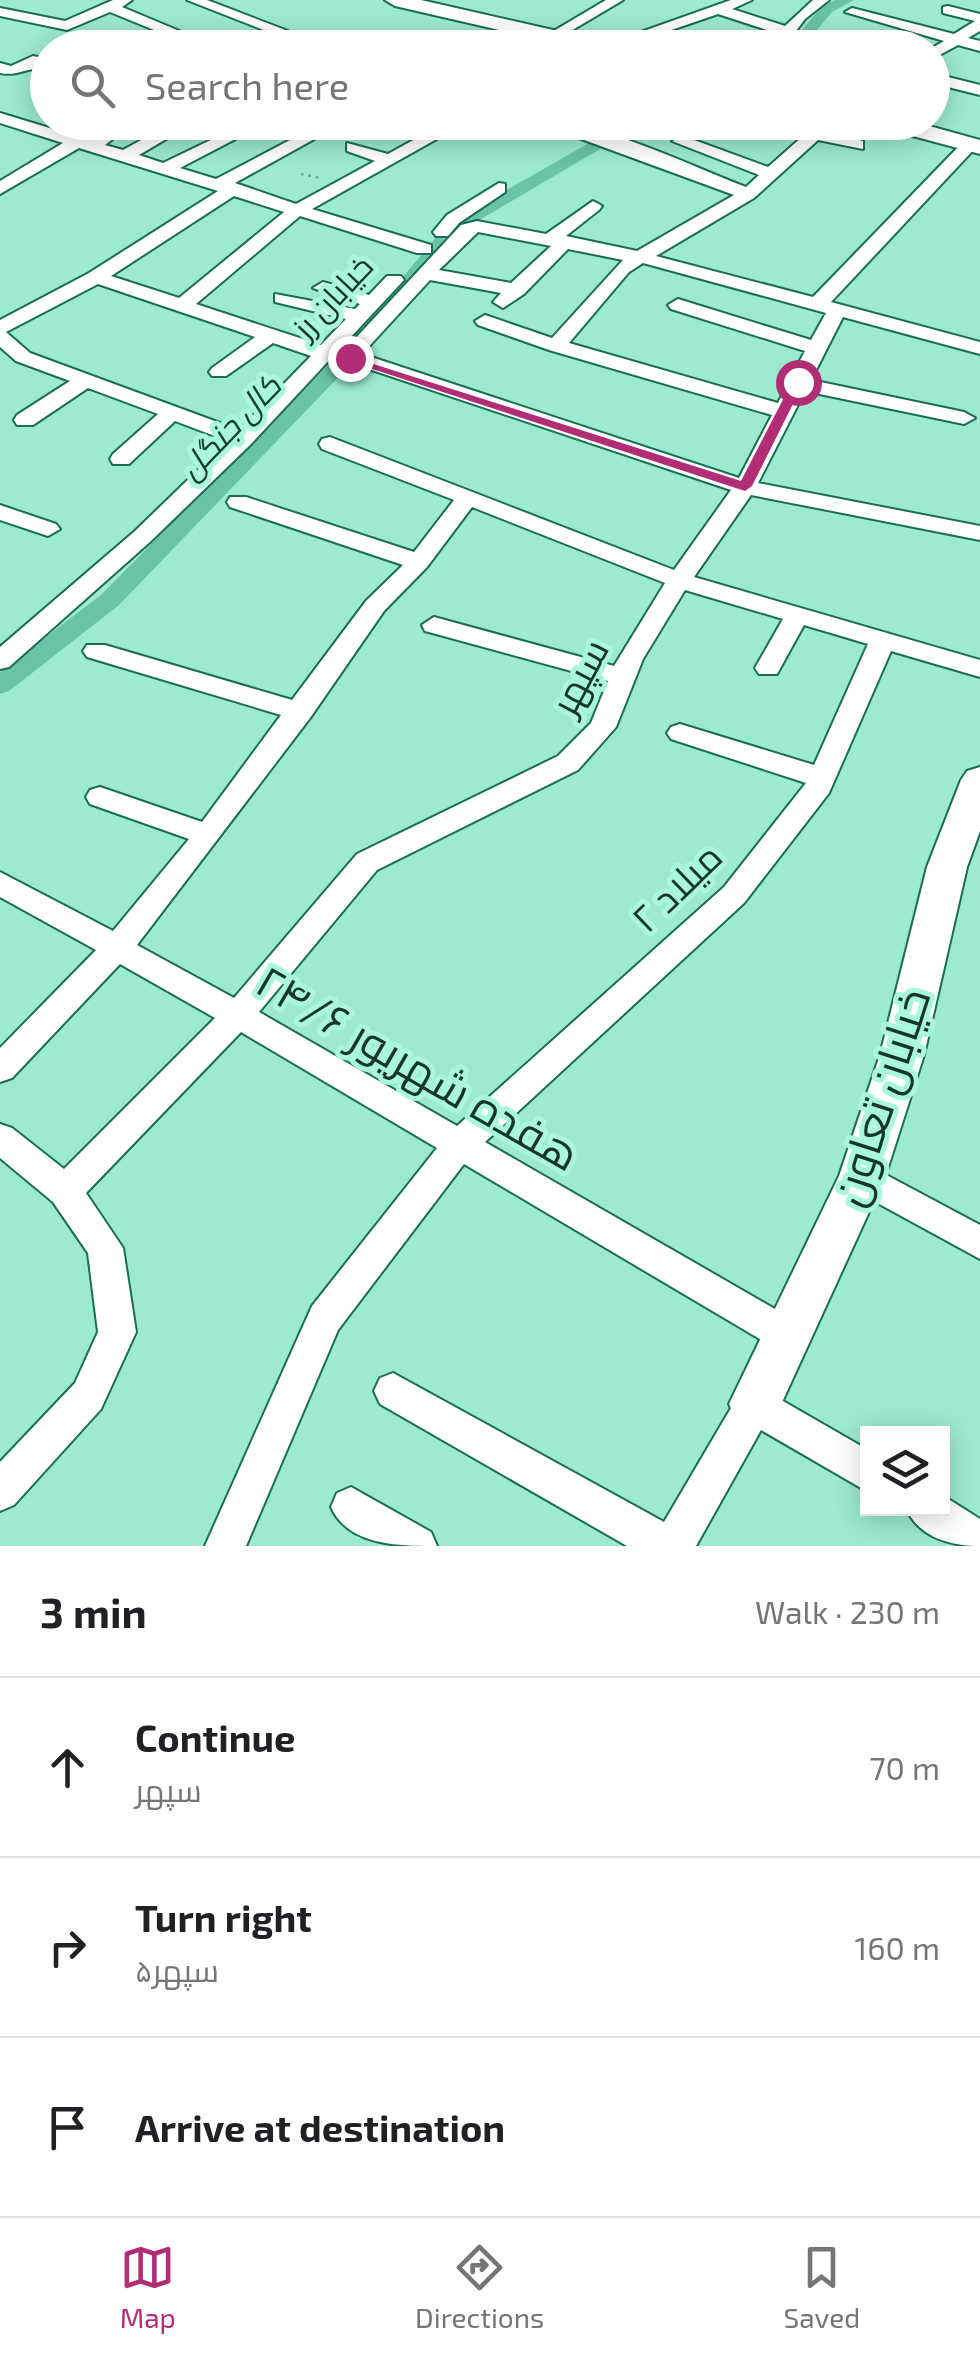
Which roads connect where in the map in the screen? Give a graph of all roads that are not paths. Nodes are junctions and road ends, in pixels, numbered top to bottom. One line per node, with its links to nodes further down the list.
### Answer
1 (194, 0): 13 (street)
2 (395, 0): 14 (street)
3 (745, 0): 7 (street)
4 (822, 0): 18 (street)
5 (607, 1): 15 (street)
6 (118, 4): 9 (street); 12 (street)
7 (717, 9): 16 (street); 17 (street)
8 (948, 10): 11 (street)
9 (0, 12)
10 (852, 12): 19 (street)
11 (979, 25): 21 (street)
12 (163, 30)
13 (275, 30)
14 (531, 30)
15 (562, 30)
16 (655, 30)
17 (781, 30)
18 (789, 30)
19 (915, 30)
20 (950, 40): 21 (street)
21 (954, 41): 22 (street); 23 (street)
22 (950, 44)
23 (980, 46)
24 (30, 62): 25 (street)
25 (0, 68)
26 (950, 82): 27 (street)
27 (980, 90)
28 (0, 118): 29 (street)
29 (30, 124)
30 (30, 131): 42 (street)
31 (950, 139): 45 (street)
32 (78, 140): 43 (street)
33 (91, 140): 43 (street)
34 (155, 140): 47 (street)
35 (224, 140): 49 (street)
36 (305, 140): 51 (street)
37 (427, 140): 48 (street)
38 (601, 140): 54 (street)
39 (808, 140): 50 (street)
40 (845, 140): 44 (street)
41 (680, 141): 50 (street)
42 (0, 143)
43 (85, 143): 47 (street); 53 (street)
44 (857, 146)
45 (976, 146): 68 (street, سپهر)
46 (352, 147): 48 (street)
47 (126, 156): 49 (street)
48 (391, 161): 56 (street)
49 (166, 168): 51 (street)
50 (772, 174): 54 (street)
51 (227, 186): 56 (street); 61 (street)
52 (499, 188): 58 (street, خیابان رز)
53 (0, 189)
54 (748, 194): 59 (street)
55 (592, 206): 57 (street)
56 (297, 210): 58 (street); 67 (street)
57 (559, 239): 59 (street); 60 (street); 63 (street)
58 (424, 249): 69 (street, خیابان رز)
59 (644, 258): 68 (street); 75 (street)
60 (424, 273): 63 (street); 89 (street)
61 (96, 277): 67 (street); 72 (street)
62 (323, 288): 69 (street)
63 (517, 290): 65 (street)
64 (282, 298): 69 (street)
65 (501, 304)
66 (678, 305): 77 (street)
67 (180, 307): 73 (street)
68 (828, 307): 76 (street); 77 (street, سپهر)
69 (366, 309): 78 (street, خیابان رز)
70 (485, 321): 75 (street)
71 (980, 326): 76 (street)
72 (0, 328)
73 (268, 337): 78 (street); 79 (street)
74 (0, 338): 80 (street)
75 (556, 346): 82 (street)
76 (973, 346)
77 (816, 348): 81 (street, سپهر)
78 (323, 353): 86 (street, خیابان رز)
79 (219, 372)
80 (86, 380): 83 (street); 85 (street)
81 (798, 382): 82 (street, سپهر); 84 (street)
82 (782, 411): 89 (street, سپهر)
83 (173, 412): 86 (street); 88 (street)
84 (964, 418)
85 (24, 420)
86 (243, 439): 101 (street, خیابان رز)
87 (330, 444): 90 (street)
88 (120, 458)
89 (745, 486): 94 (street); 96 (street, سپهر)
90 (468, 498): 95 (street); 96 (street)
91 (238, 502): 95 (street)
92 (0, 512): 93 (street)
93 (48, 529)
94 (980, 534)
95 (420, 562): 105 (street)
96 (679, 580): 97 (street); 104 (street, سپهر)
97 (797, 616): 99 (street); 102 (street)
98 (434, 625): 104 (street)
99 (883, 640): 103 (street); 107 (street, میلاد ۲)
100 (96, 650): 105 (street)
101 (2, 655)
102 (768, 668)
103 (980, 668)
104 (623, 677): 113 (street, سپهر)
105 (301, 712): 110 (street)
106 (680, 733): 107 (street)
107 (822, 778): 116 (street, میلاد ۲)
108 (980, 780): 117 (street, خیابان تعاون)
109 (100, 798): 110 (street)
110 (208, 836): 112 (street)
111 (0, 883): 112 (street, هفده شهریور ۲۴/۶)
112 (117, 948): 113 (street, هفده شهریور ۲۴/۶); 114 (street)
113 (238, 1015): 116 (street, هفده شهریور ۲۴/۶); 118 (street, سپهر)
114 (0, 1070)
115 (0, 1138): 118 (street)
116 (459, 1145): 120 (street, هفده شهریور ۲۴/۶); 128 (street, میلاد ۲)
117 (862, 1177): 119 (street); 120 (street, خیابان تعاون)
118 (65, 1191): 124 (street)
119 (980, 1243)
120 (788, 1336): 122 (street, خیابان تعاون)
121 (392, 1391): 130 (street)
122 (755, 1404): 123 (street); 130 (street)
123 (860, 1468)
124 (0, 1491)
125 (351, 1506): 129 (street)
126 (939, 1516): 127 (street)
127 (980, 1542)
128 (225, 1546)
129 (417, 1546)
130 (669, 1546)

